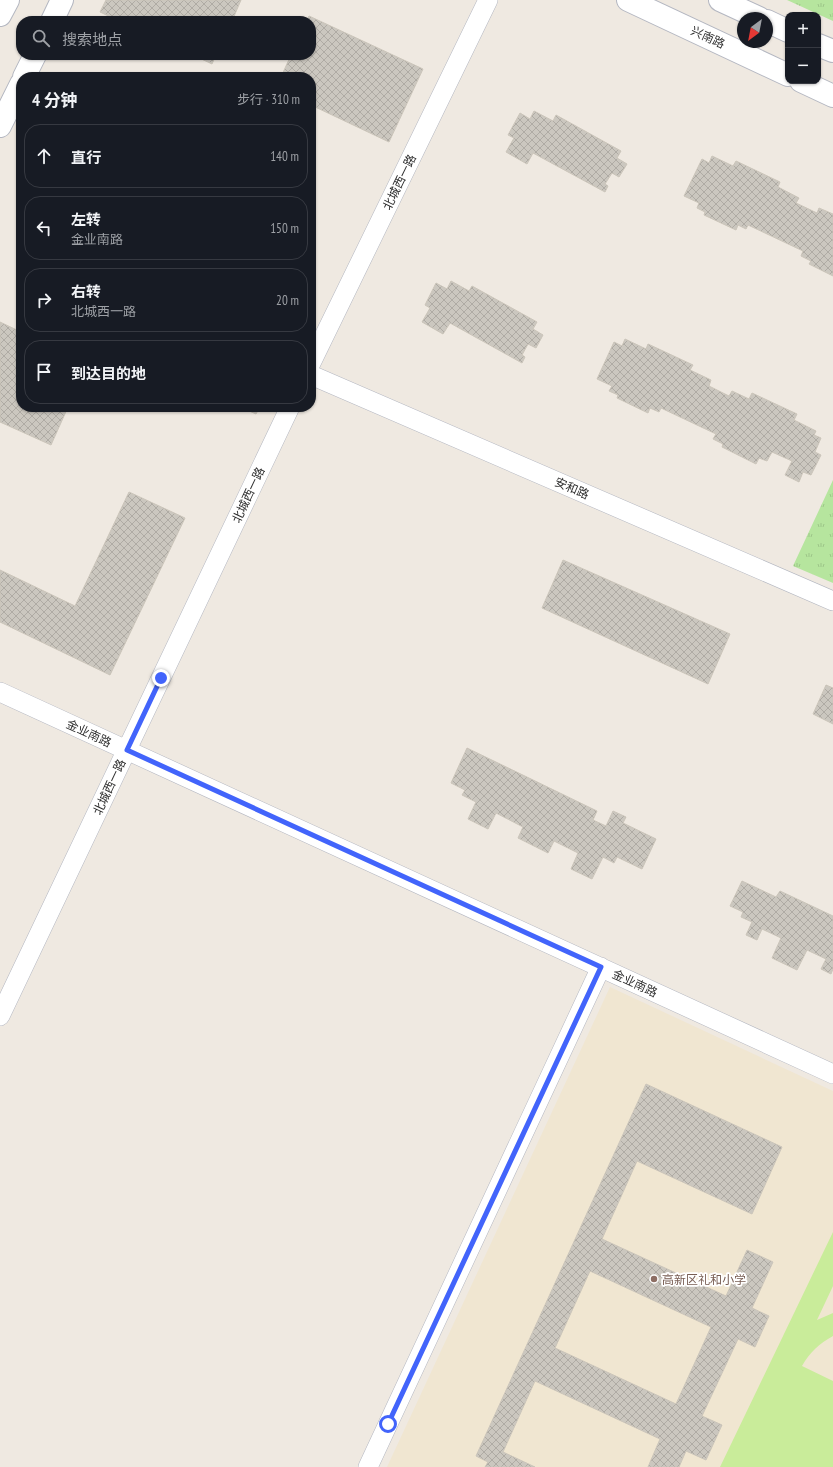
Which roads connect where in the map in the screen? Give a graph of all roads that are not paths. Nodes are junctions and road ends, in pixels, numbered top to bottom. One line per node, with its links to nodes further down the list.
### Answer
1 (8, 0): 7 (street)
2 (62, 0): 8 (street)
3 (488, 0): 20 (street, 北城西一路)
4 (628, 0): 15 (street, 兴南路)
5 (720, 0): 6 (street)
6 (746, 12)
7 (0, 15)
8 (54, 16)
9 (773, 24): 10 (street)
10 (785, 30)
11 (821, 46): 12 (street)
12 (833, 51)
13 (32, 60): 14 (street)
14 (26, 72)
15 (785, 74)
16 (807, 84): 18 (street)
17 (16, 94): 19 (street)
18 (833, 96)
19 (0, 126)
20 (316, 353)
21 (316, 377): 23 (street, 安和路)
22 (288, 412): 25 (street, 北城西一路)
23 (833, 601)
24 (0, 692): 25 (street, 金业南路)
25 (127, 750): 26 (street, 金业南路); 27 (street, 北城西一路)
26 (601, 967): 28 (street, 金业南路); 29 (street)
27 (0, 1016)
28 (833, 1074)
29 (368, 1467)

